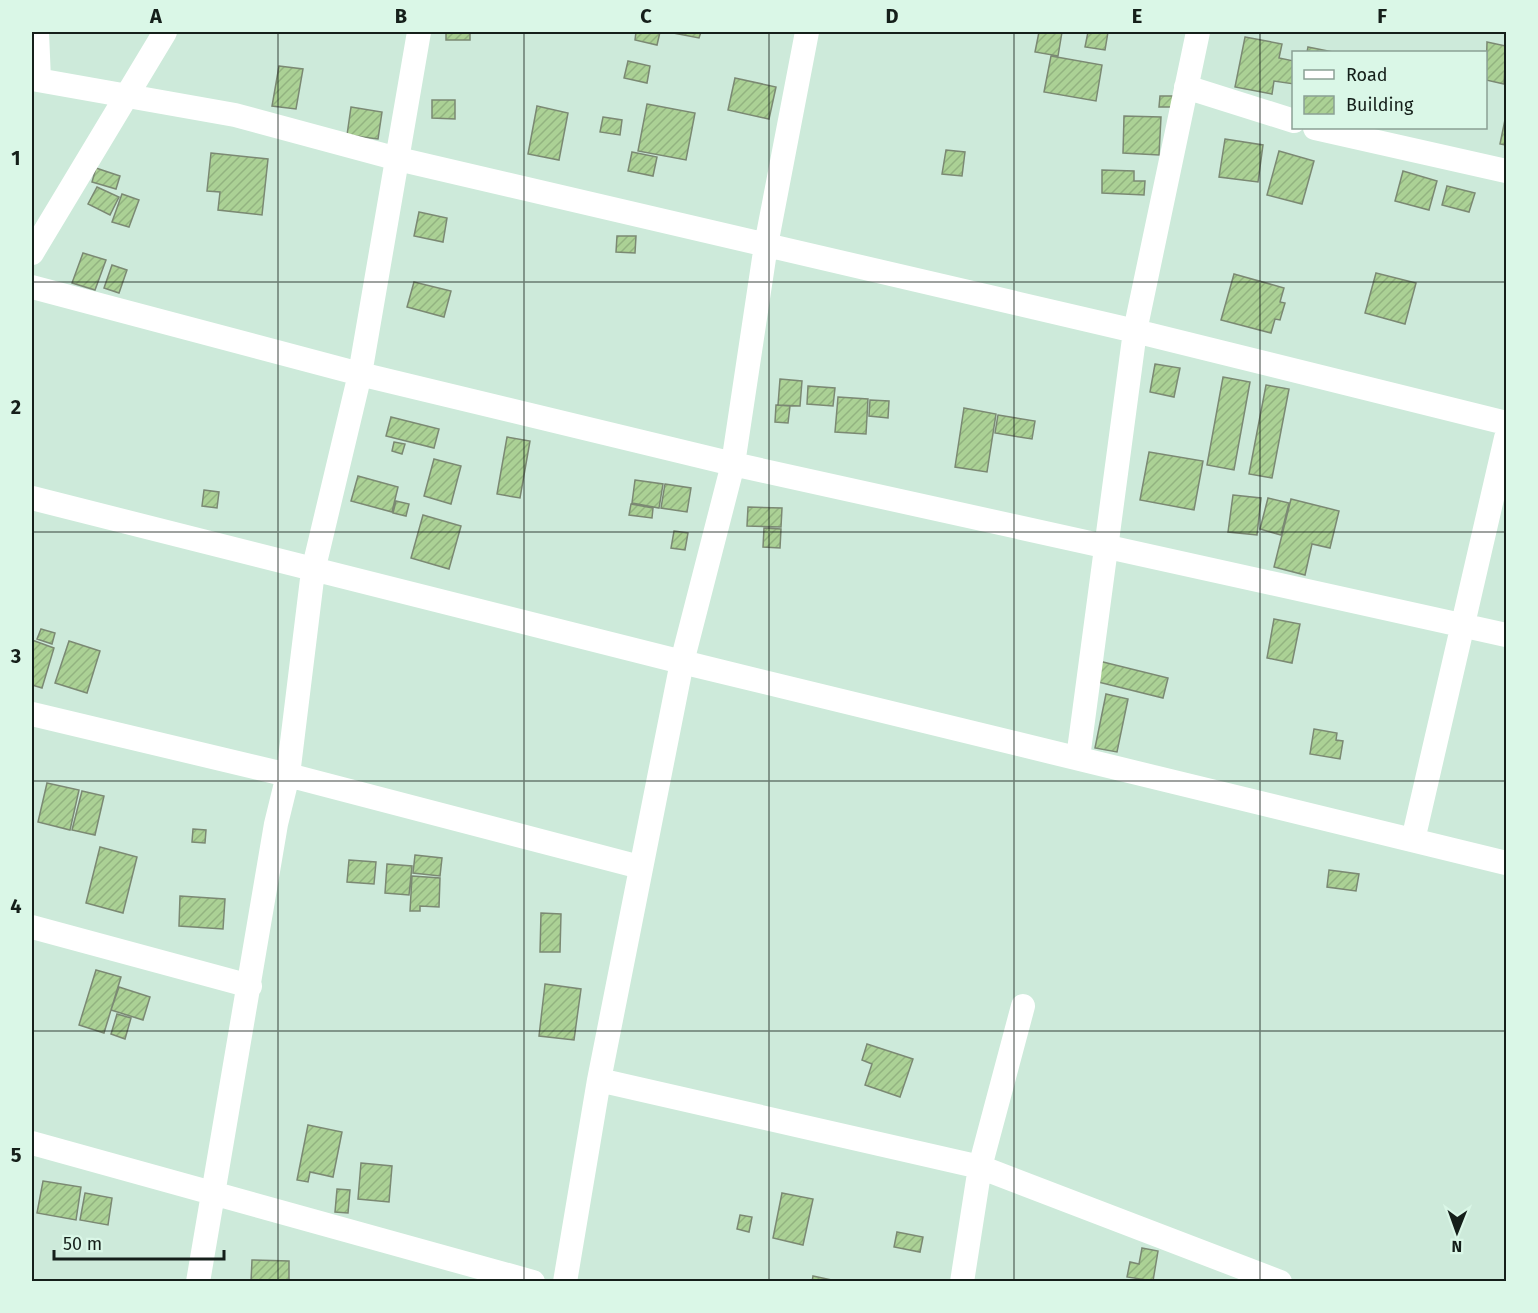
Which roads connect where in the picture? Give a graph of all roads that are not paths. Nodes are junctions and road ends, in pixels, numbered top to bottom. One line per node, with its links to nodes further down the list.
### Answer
1 (37, 32): 6 (street)
2 (165, 32): 8 (street)
3 (418, 32): 11 (street)
4 (807, 32): 13 (street)
5 (1198, 32): 7 (street)
6 (35, 80): 8 (street)
7 (1186, 87): 9 (street); 16 (street)
8 (127, 94): 11 (street); 14 (street)
9 (1292, 121)
10 (1320, 129): 12 (street)
11 (398, 159): 13 (street); 17 (street)
12 (1506, 171)
13 (766, 245): 16 (street); 20 (street)
14 (32, 253)
15 (32, 287): 17 (street)
16 (1135, 332): 18 (street); 22 (street)
17 (360, 374): 20 (street); 23 (street)
18 (1506, 423)
19 (1506, 438): 24 (street)
20 (733, 464): 22 (street); 26 (street)
21 (32, 498): 23 (street)
22 (1105, 546): 24 (street); 28 (street)
23 (313, 571): 26 (street); 29 (street)
24 (1463, 625): 25 (street); 30 (street)
25 (1506, 635)
26 (682, 662): 28 (street); 32 (street)
27 (32, 714): 29 (street)
28 (1078, 758): 30 (street)
29 (288, 776): 32 (street); 34 (street)
30 (1413, 840): 31 (street)
31 (1506, 863)
32 (640, 867): 36 (street)
33 (32, 927): 34 (street)
34 (250, 986): 39 (street)
35 (1023, 1006): 38 (street)
36 (599, 1080): 38 (street); 42 (street)
37 (32, 1143): 39 (street)
38 (980, 1167): 43 (street); 44 (street)
39 (215, 1194): 40 (street); 41 (street)
40 (198, 1281)
41 (533, 1281)
42 (565, 1281)
43 (962, 1281)
44 (1280, 1281)

